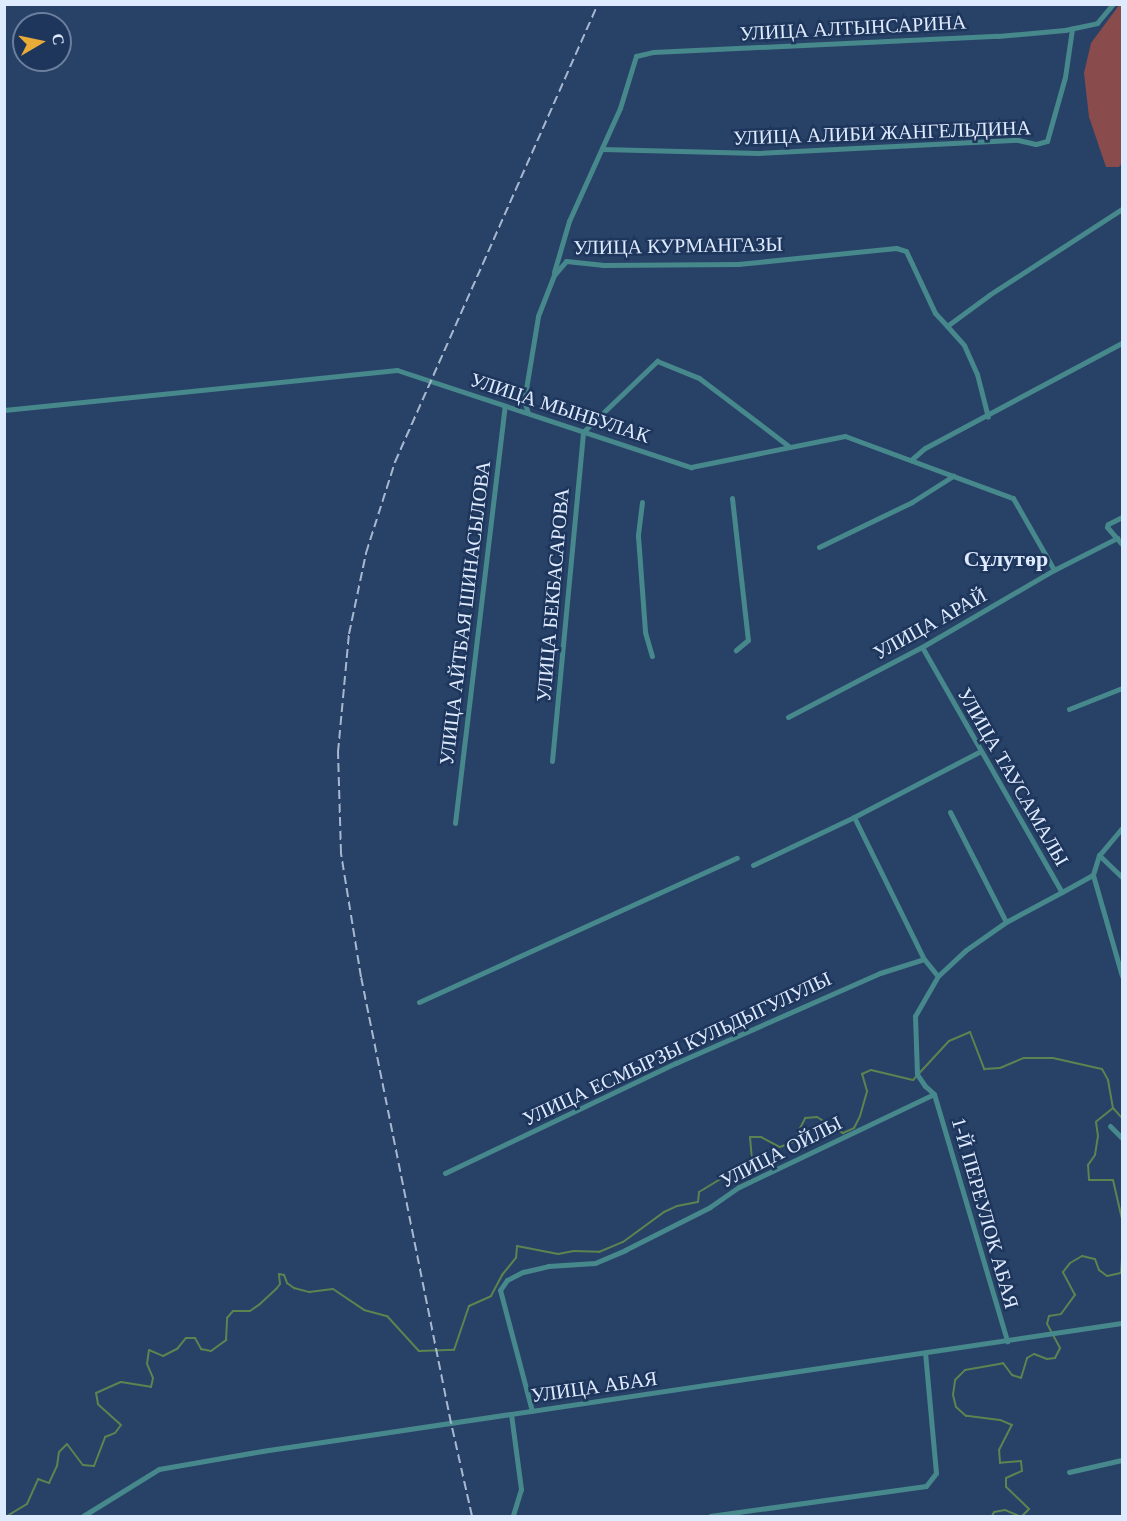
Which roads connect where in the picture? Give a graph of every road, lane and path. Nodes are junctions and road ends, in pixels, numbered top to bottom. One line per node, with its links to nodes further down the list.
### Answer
1 (1113, 4): 2 (street, УЛИЦА АЛТЫНСАРИНА)
2 (1072, 28): 3 (street, УЛИЦА АЛТЫНСАРИНА); 3 (street, УЛИЦА АЛИБИ ЖАНГЕЛЬДИНА)
3 (602, 149): 5 (street)
4 (1122, 209): 6 (street)
5 (554, 275): 6 (street, УЛИЦА КУРМАНГАЗЫ); 10 (street, УЛИЦА КУРМАНГАЗЫ)
6 (947, 326): 11 (street)
7 (1122, 343): 11 (street)
8 (505, 406): 9 (street, УЛИЦА МЫНБУЛАК); 10 (street, УЛИЦА МЫНБУЛАК); 33 (street, УЛИЦА АЙТБАЯ ШИНАСЫЛОВА)
9 (4, 410)
10 (528, 413): 12 (street, УЛИЦА МЫНБУЛАК)
11 (988, 417): 14 (street)
12 (583, 432): 13 (street, УЛИЦА МЫНБУЛАК); 13 (street); 30 (street, УЛИЦА БЕКБАСАРОВА)
13 (790, 447): 14 (street, УЛИЦА МЫНБУЛАК)
14 (912, 460): 15 (street, УЛИЦА МЫНБУЛАК)
15 (953, 476): 21 (street); 22 (street, УЛИЦА МЫНБУЛАК)
16 (732, 498): 24 (street)
17 (642, 502): 25 (street)
18 (1122, 517): 19 (street)
19 (1117, 538): 20 (street); 22 (street, УЛИЦА АРАЙ)
20 (1122, 544)
21 (819, 547)
22 (1054, 570): 23 (street, УЛИЦА АРАЙ)
23 (921, 647): 28 (street, УЛИЦА АРАЙ); 29 (street, УЛИЦА ТАУСАМАЛЫ)
24 (736, 650)
25 (652, 656)
26 (1122, 688): 27 (street)
27 (1069, 709)
28 (788, 717)
29 (981, 751): 32 (street); 40 (street, УЛИЦА ТАУСАМАЛЫ)
30 (552, 761)
31 (950, 812): 41 (street)
32 (854, 817): 37 (street); 42 (street)
33 (455, 823)
34 (1122, 828): 35 (street)
35 (1099, 855): 38 (street); 39 (street, УЛИЦА ТАУСАМАЛЫ)
36 (736, 858): 45 (street)
37 (753, 865)
38 (1093, 875): 40 (street, УЛИЦА ТАУСАМАЛЫ); 44 (street)
39 (1122, 877)
40 (1062, 892): 41 (street)
41 (1006, 922): 43 (street)
42 (924, 959): 43 (street); 49 (street, УЛИЦА ЕСМЫРЗЫ КУЛЬДЫГУЛУЛЫ)
43 (938, 976): 46 (street)
44 (1122, 976)
45 (419, 1002)
46 (934, 1094): 51 (street, 1-Й ПЕРЕУЛОК АБАЯ); 53 (street, УЛИЦА ОЙЛЫ)
47 (1110, 1126): 48 (street)
48 (1122, 1138)
49 (445, 1173)
50 (1122, 1323): 51 (street, УЛИЦА АБАЯ)
51 (1007, 1341): 52 (street, УЛИЦА АБАЯ)
52 (925, 1353): 53 (street, УЛИЦА АБАЯ); 59 (street)
53 (532, 1411): 54 (street, УЛИЦА АБАЯ)
54 (511, 1414): 57 (street, УЛИЦА АБАЯ); 58 (street)
55 (1122, 1460): 56 (street)
56 (1069, 1472)
57 (83, 1516)
58 (513, 1516)
59 (710, 1516)

